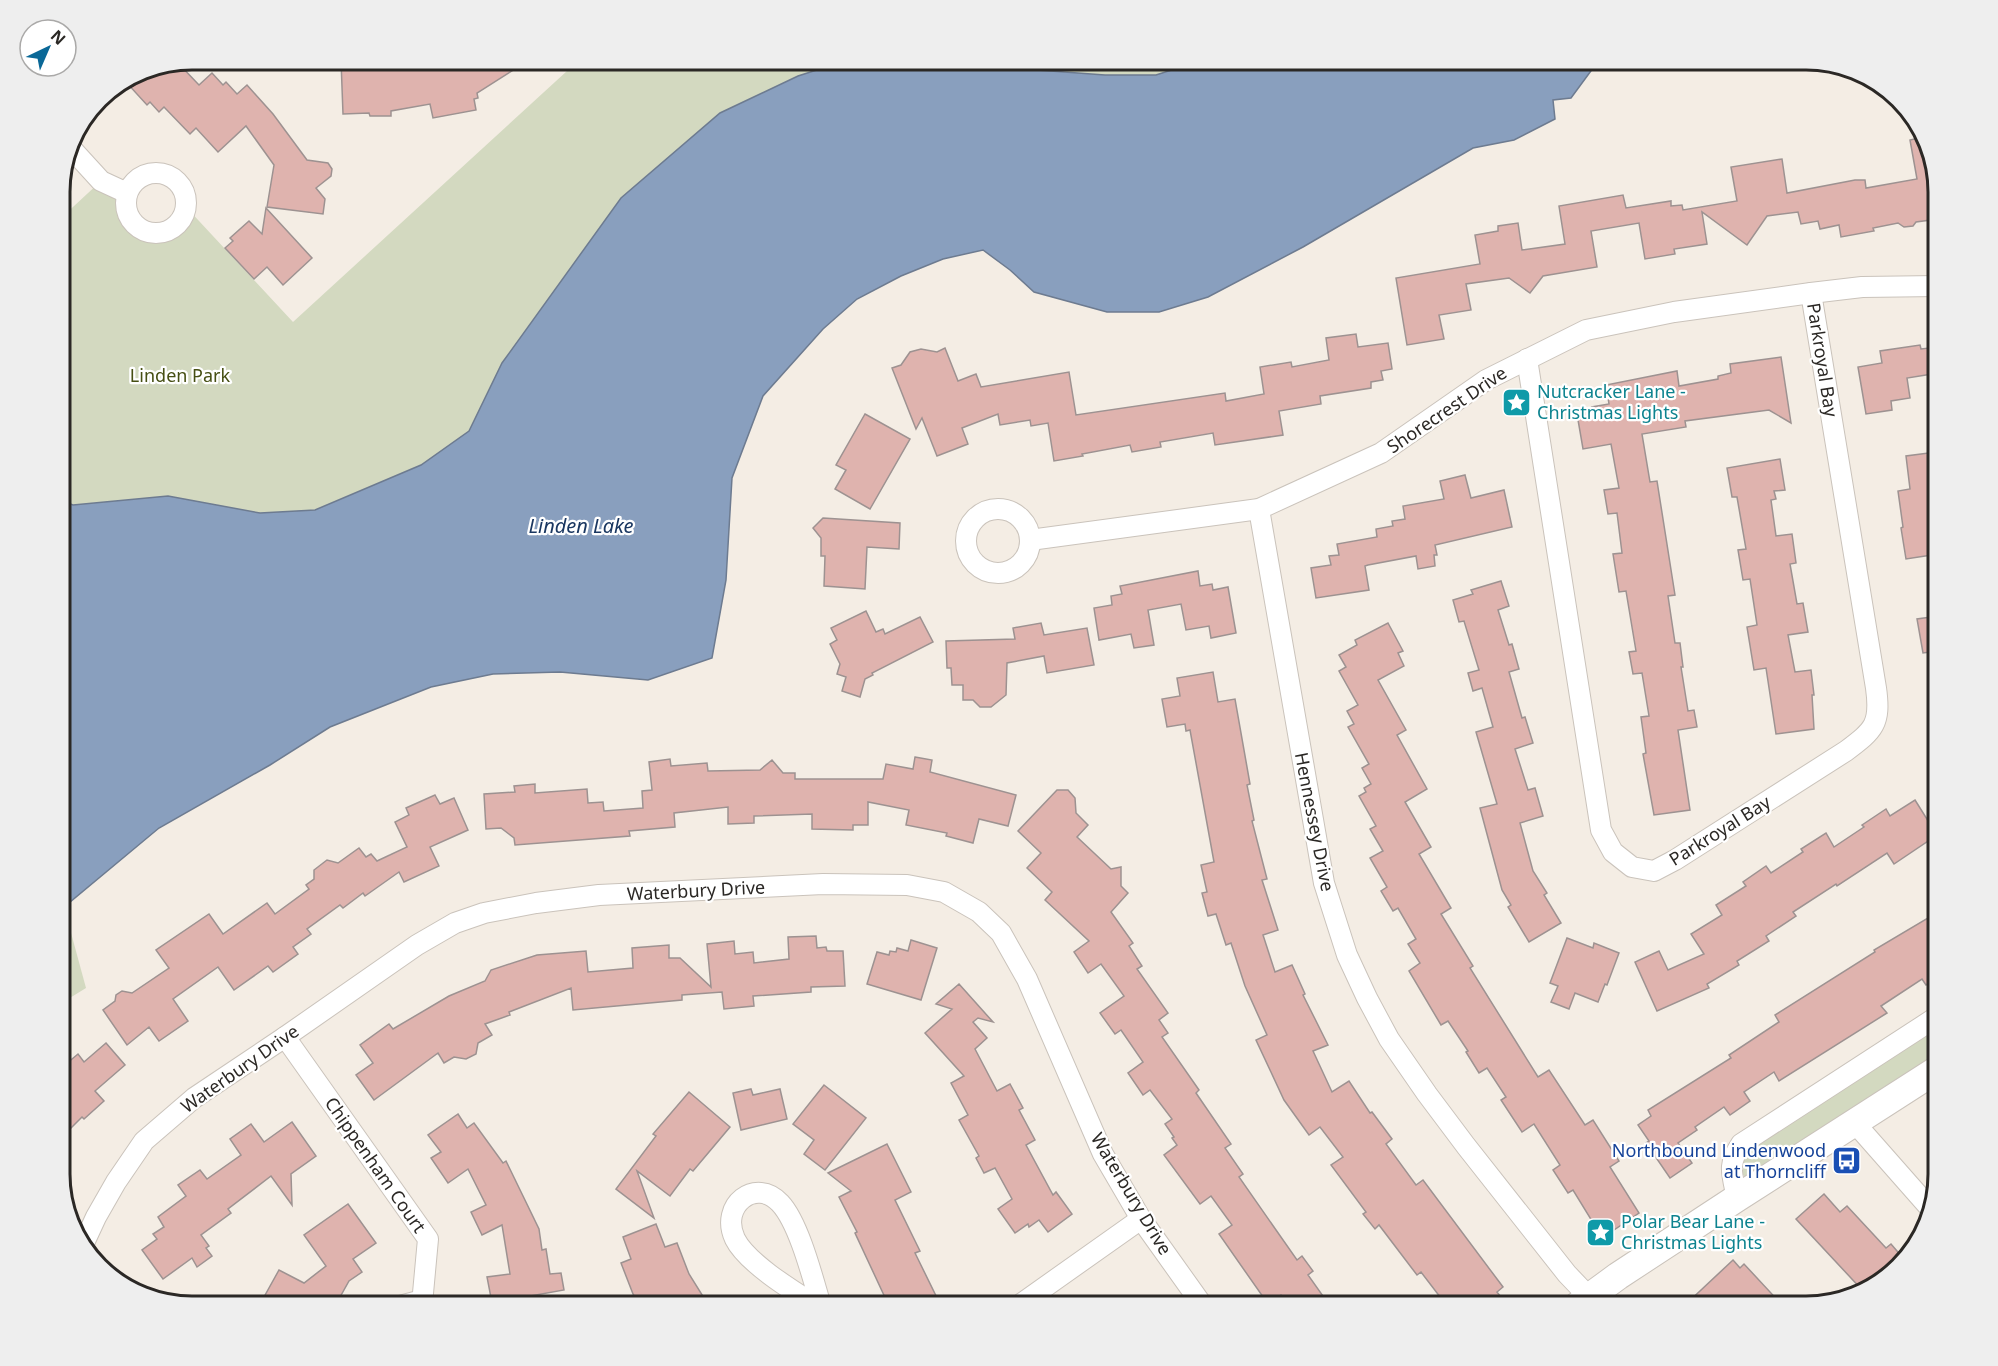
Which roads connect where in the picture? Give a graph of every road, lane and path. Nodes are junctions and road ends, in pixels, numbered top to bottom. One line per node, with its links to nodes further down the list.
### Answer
1 (77, 155): 2 (street)
2 (127, 194)
3 (1928, 286): 4 (street, Shorecrest Drive)
4 (1811, 293): 5 (street, Shorecrest Drive); 5 (street, Parkroyal Bay)
5 (1527, 359): 6 (street, Shorecrest Drive)
6 (1259, 509): 7 (street, Shorecrest Drive); 21 (street, Hennessey Drive)
7 (1030, 540)
8 (1928, 1023): 12 (street)
9 (285, 1037): 14 (street, Waterbury Drive); 15 (street, Waterbury Drive); 16 (street, Chippenham Court)
10 (1928, 1075): 11 (street)
11 (1854, 1122): 12 (street); 13 (street)
12 (1737, 1198): 22 (street)
13 (1924, 1201)
14 (1141, 1219): 19 (street); 20 (street, Waterbury Drive)
15 (88, 1236)
16 (425, 1296)
17 (801, 1296): 18 (street)
18 (818, 1296)
19 (1032, 1296)
20 (1196, 1296)
21 (1583, 1296)
22 (1598, 1296)

